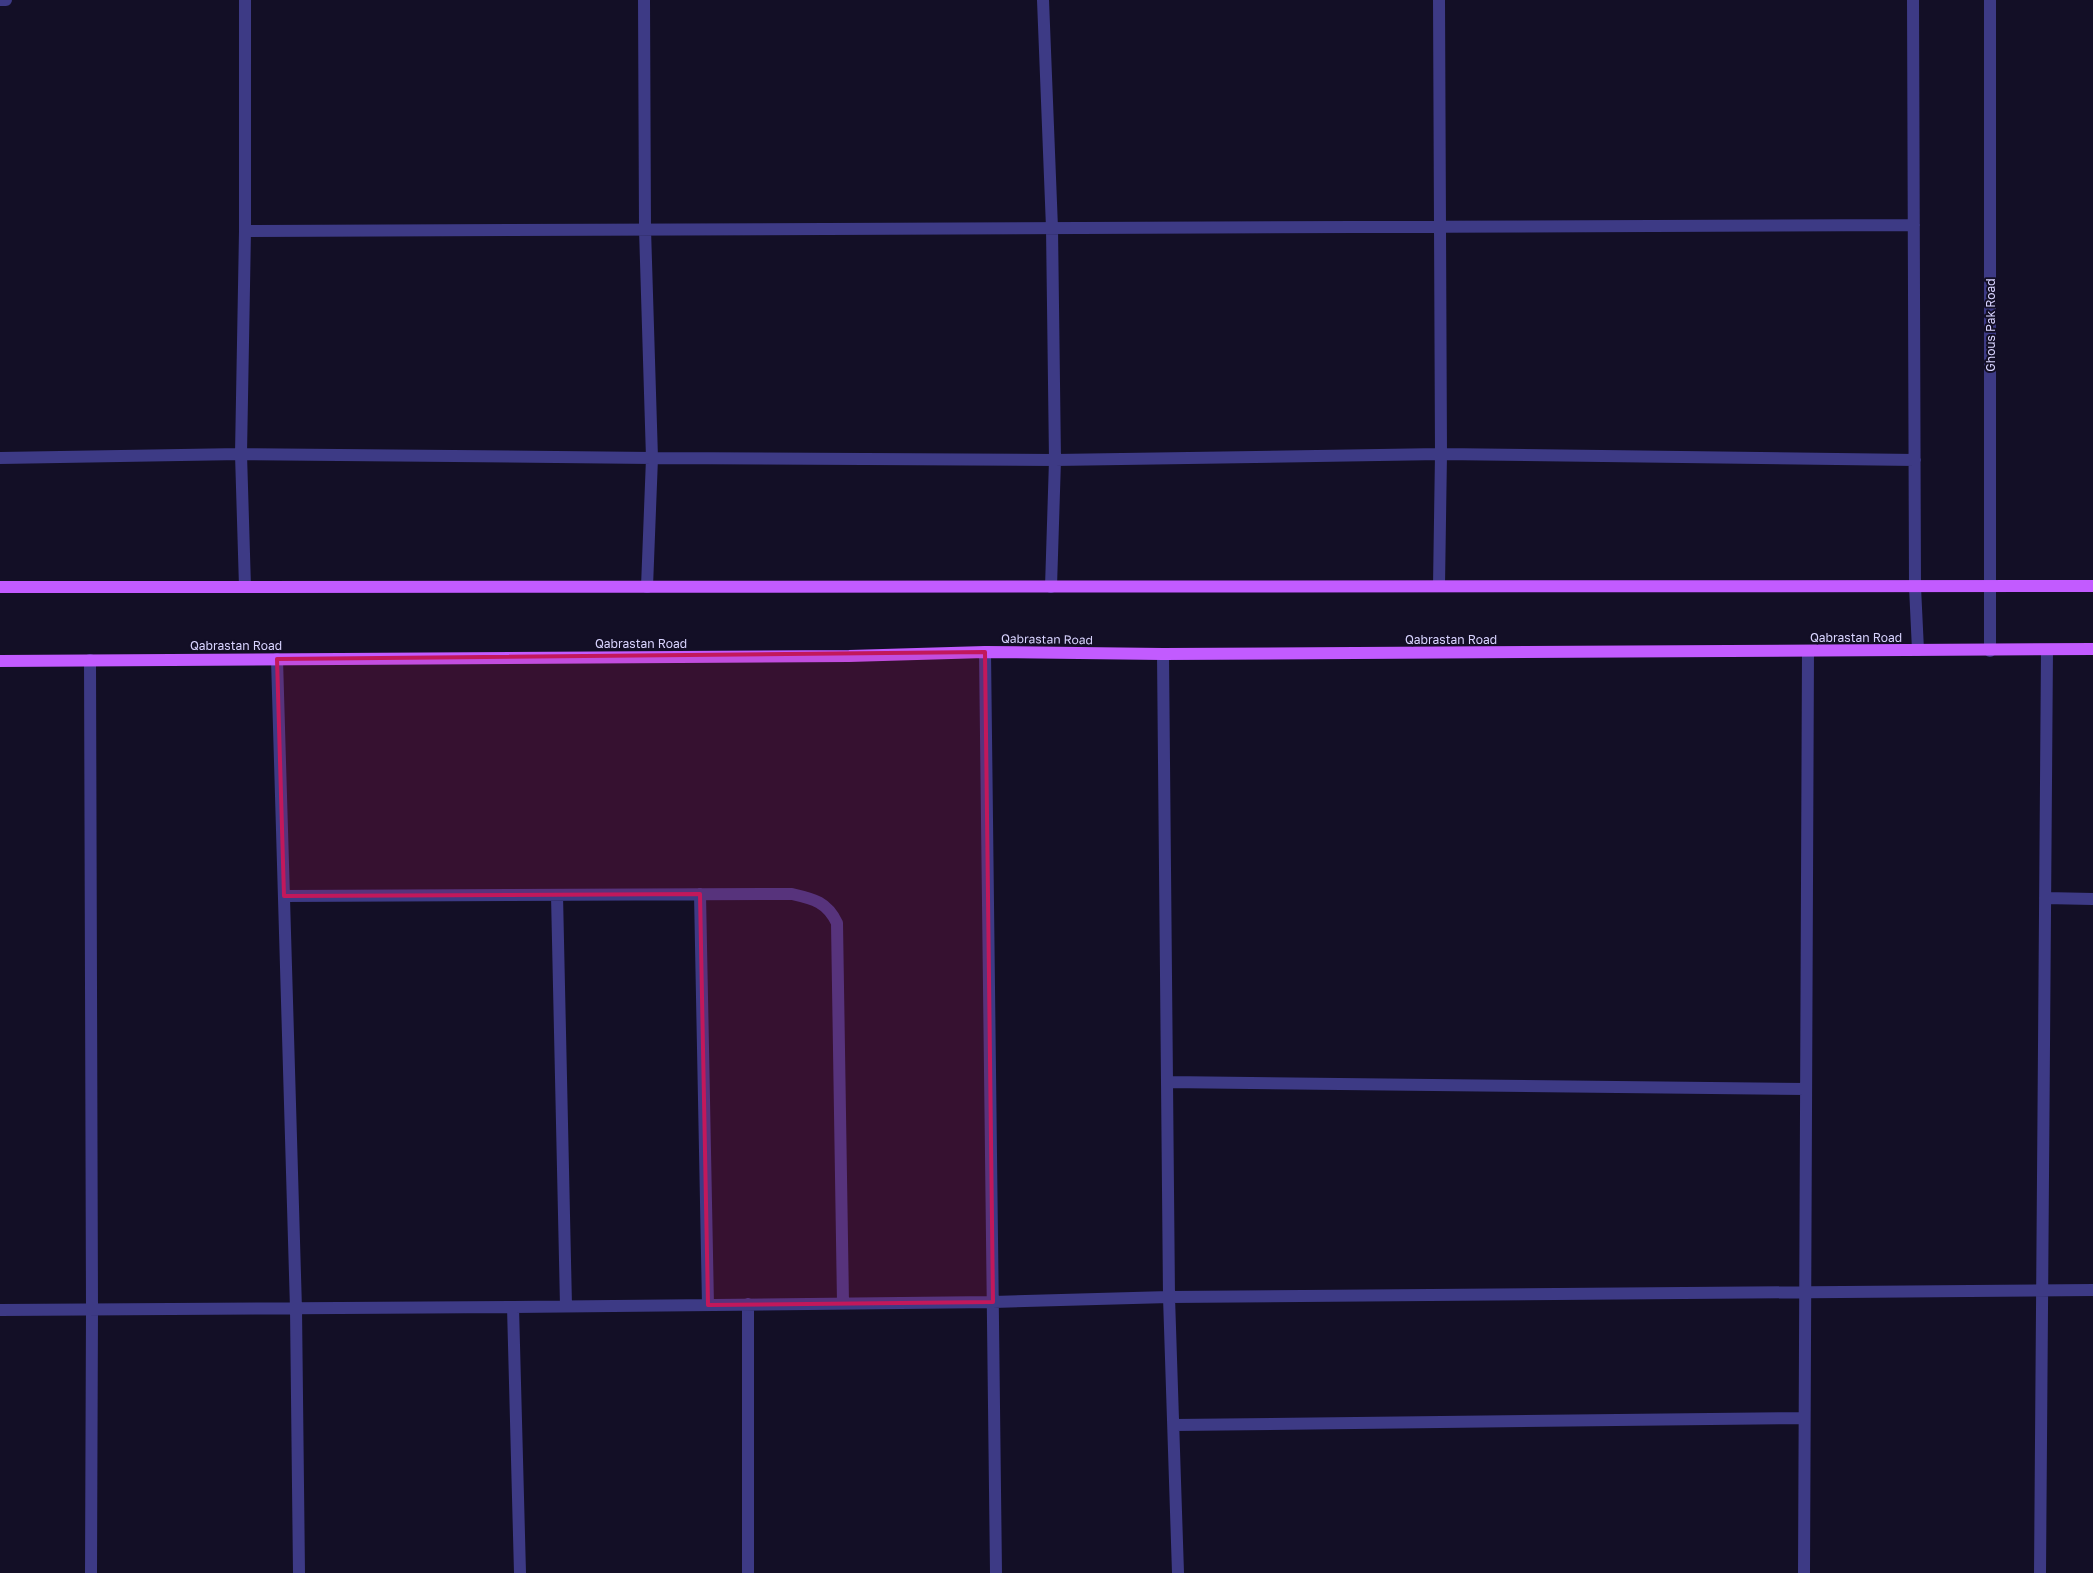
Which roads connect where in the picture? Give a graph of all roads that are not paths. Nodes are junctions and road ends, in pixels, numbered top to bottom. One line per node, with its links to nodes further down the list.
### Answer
1 (0, 0): 2 (street)
2 (6, 0)
3 (245, 0): 13 (street)
4 (644, 0): 12 (street)
5 (1043, 0): 11 (street)
6 (1439, 0): 10 (street)
7 (1913, 0): 9 (street)
8 (1990, 0): 27 (street, Ghous Pak Road)
9 (1914, 225): 10 (street); 19 (street)
10 (1439, 227): 11 (street); 15 (street)
11 (1052, 228): 12 (street); 18 (street)
12 (645, 229): 13 (street); 17 (street)
13 (245, 231): 14 (street)
14 (241, 454): 16 (street); 17 (street); 23 (street)
15 (1441, 454): 18 (street); 19 (street); 20 (street)
16 (0, 458)
17 (652, 458): 18 (street); 24 (street)
18 (1056, 460): 25 (street)
19 (1915, 460): 26 (street)
20 (1439, 586): 25 (main road); 26 (main road)
21 (2093, 586): 27 (main road)
22 (0, 587): 23 (main road)
23 (245, 587): 24 (main road)
24 (647, 587): 25 (main road)
25 (1051, 587)
26 (1915, 587): 27 (main road); 29 (street)
27 (1988, 587): 32 (street, Ghous Pak Road)
28 (2093, 649): 30 (main road, Qabrastan Road)
29 (1918, 650): 31 (main road, Qabrastan Road); 32 (main road, Qabrastan Road)
30 (2047, 650): 32 (main road, Qabrastan Road); 41 (street)
31 (1808, 651): 34 (main road, Qabrastan Road); 44 (street)
32 (1990, 651)
33 (985, 652): 34 (main road, Qabrastan Road); 35 (main road, Qabrastan Road); 49 (street)
34 (1163, 654): 43 (street)
35 (277, 659): 36 (main road, Qabrastan Road); 40 (street)
36 (90, 660): 37 (main road, Qabrastan Road); 56 (street)
37 (0, 661)
38 (700, 894): 39 (street); 50 (street); 52 (street)
39 (558, 895): 40 (street); 53 (street)
40 (284, 896): 55 (street)
41 (2045, 898): 42 (street); 45 (street)
42 (2093, 899)
43 (1167, 1082): 44 (street); 48 (street)
44 (1806, 1089): 47 (street)
45 (2041, 1289): 46 (street); 47 (street); 67 (street)
46 (2093, 1290)
47 (1805, 1293): 48 (street); 58 (street)
48 (1169, 1297): 49 (street); 59 (street)
49 (993, 1302): 50 (street); 64 (street)
50 (843, 1303): 51 (street)
51 (748, 1304): 52 (street); 63 (street)
52 (708, 1305): 53 (street)
53 (566, 1306): 54 (street)
54 (513, 1307): 55 (street); 62 (street)
55 (296, 1308): 56 (street); 61 (street)
56 (92, 1309): 57 (street); 60 (street)
57 (0, 1310)
58 (1804, 1418): 59 (street); 66 (street)
59 (1174, 1425): 65 (street)
60 (90, 1573)
61 (299, 1573)
62 (520, 1573)
63 (748, 1573)
64 (996, 1573)
65 (1178, 1573)
66 (1804, 1573)
67 (2040, 1573)

